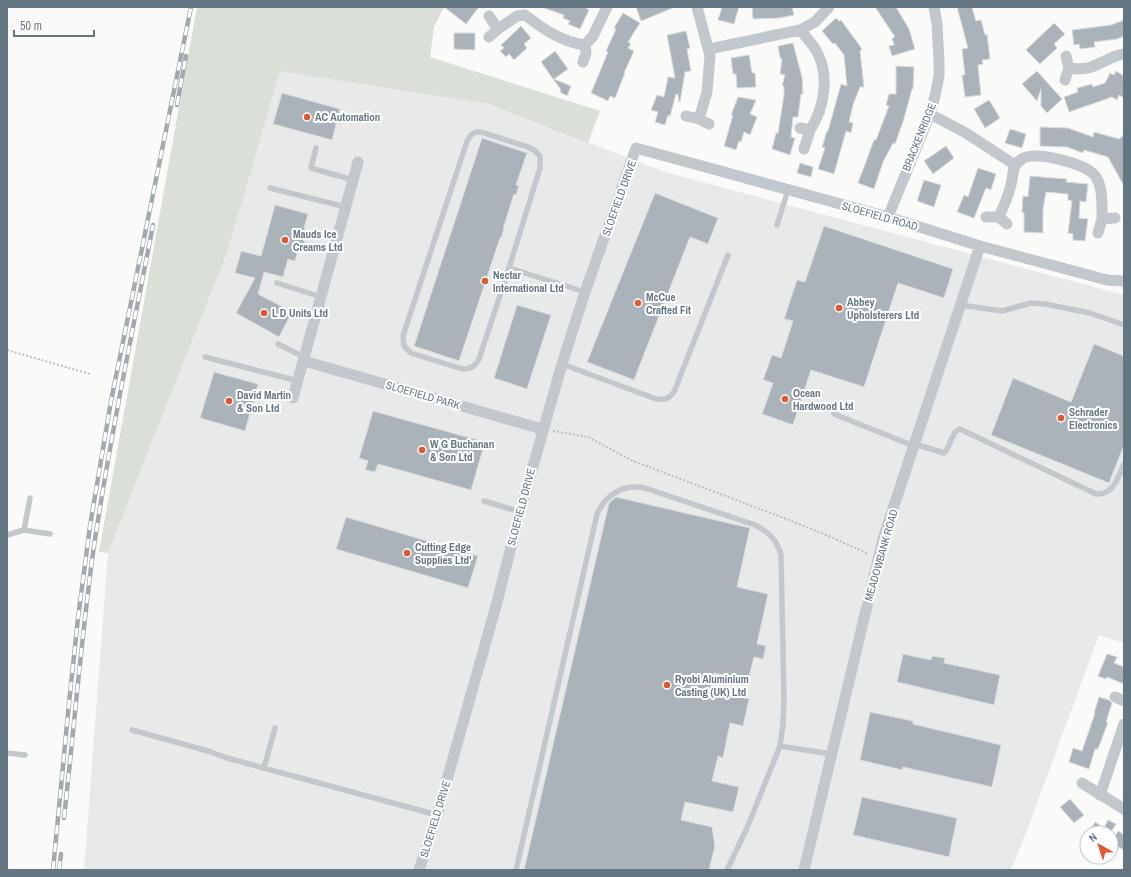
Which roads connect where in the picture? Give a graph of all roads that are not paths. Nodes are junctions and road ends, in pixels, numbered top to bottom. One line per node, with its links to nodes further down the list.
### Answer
1 (607, 7): 9 (street)
2 (697, 7): 10 (street)
3 (829, 7): 7 (street)
4 (934, 7): 16 (street, BRACKENRIDGE)
5 (489, 16): 6 (street)
6 (498, 29): 8 (street); 9 (street)
7 (800, 30): 10 (street); 22 (street)
8 (489, 37)
9 (585, 45): 13 (street)
10 (709, 49): 18 (street)
11 (1124, 54): 14 (street)
12 (1066, 56): 14 (street)
13 (582, 62)
14 (1069, 68): 15 (street)
15 (1065, 80)
16 (930, 114): 24 (street); 29 (street, BRACKENRIDGE)
17 (686, 116): 18 (street)
18 (699, 119): 19 (street)
19 (709, 124)
20 (316, 148): 25 (lane)
21 (636, 148): 27 (street, SLOEFIELD ROAD); 40 (street, SLOEFIELD DRIVE)
22 (804, 149)
23 (358, 162): 25 (street)
24 (1015, 166): 30 (street); 32 (street)
25 (353, 180): 28 (street)
26 (270, 188): 28 (lane)
27 (788, 190): 29 (street, SLOEFIELD ROAD); 33 (lane)
28 (346, 207): 41 (street)
29 (888, 217): 35 (street, SLOEFIELD ROAD)
30 (986, 218)
31 (1115, 218): 32 (street)
32 (1102, 219): 34 (street)
33 (776, 225)
34 (1098, 233)
35 (980, 246): 38 (street, SLOEFIELD ROAD); 42 (street, MEADOWBANK ROAD)
36 (728, 255): 47 (lane)
37 (509, 268): 37 (lane); 40 (lane)
38 (1124, 281)
39 (277, 282): 41 (lane)
40 (585, 292): 47 (street, SLOEFIELD DRIVE)
41 (321, 297): 46 (street)
42 (961, 305): 43 (lane); 52 (street, MEADOWBANK ROAD)
43 (1124, 325)
44 (278, 344): 46 (lane)
45 (205, 357): 48 (lane)
46 (304, 359): 48 (street); 51 (street, SLOEFIELD PARK)
47 (562, 364): 51 (street, SLOEFIELD DRIVE)
48 (298, 381): 49 (street)
49 (293, 398)
50 (834, 414): 52 (lane)
51 (542, 429): 56 (street, SLOEFIELD DRIVE)
52 (915, 445): 53 (lane); 65 (street, MEADOWBANK ROAD)
53 (1124, 464)
54 (30, 498): 57 (lane)
55 (484, 501): 56 (lane)
56 (520, 512): 71 (street, SLOEFIELD DRIVE)
57 (24, 530): 58 (lane); 59 (lane)
58 (50, 534)
59 (7, 535)
60 (1124, 724): 69 (street)
61 (275, 728): 67 (lane)
62 (132, 730): 67 (lane)
63 (780, 746): 65 (lane); 73 (lane); 74 (lane)
64 (7, 753): 66 (lane)
65 (831, 754): 75 (street, MEADOWBANK ROAD)
66 (25, 755)
67 (264, 768): 71 (lane)
68 (1082, 783): 69 (street)
69 (1100, 795): 70 (street)
70 (1124, 809)
71 (437, 815): 72 (street, SLOEFIELD DRIVE)
72 (419, 870)
73 (516, 870)
74 (727, 870)
75 (804, 870)

